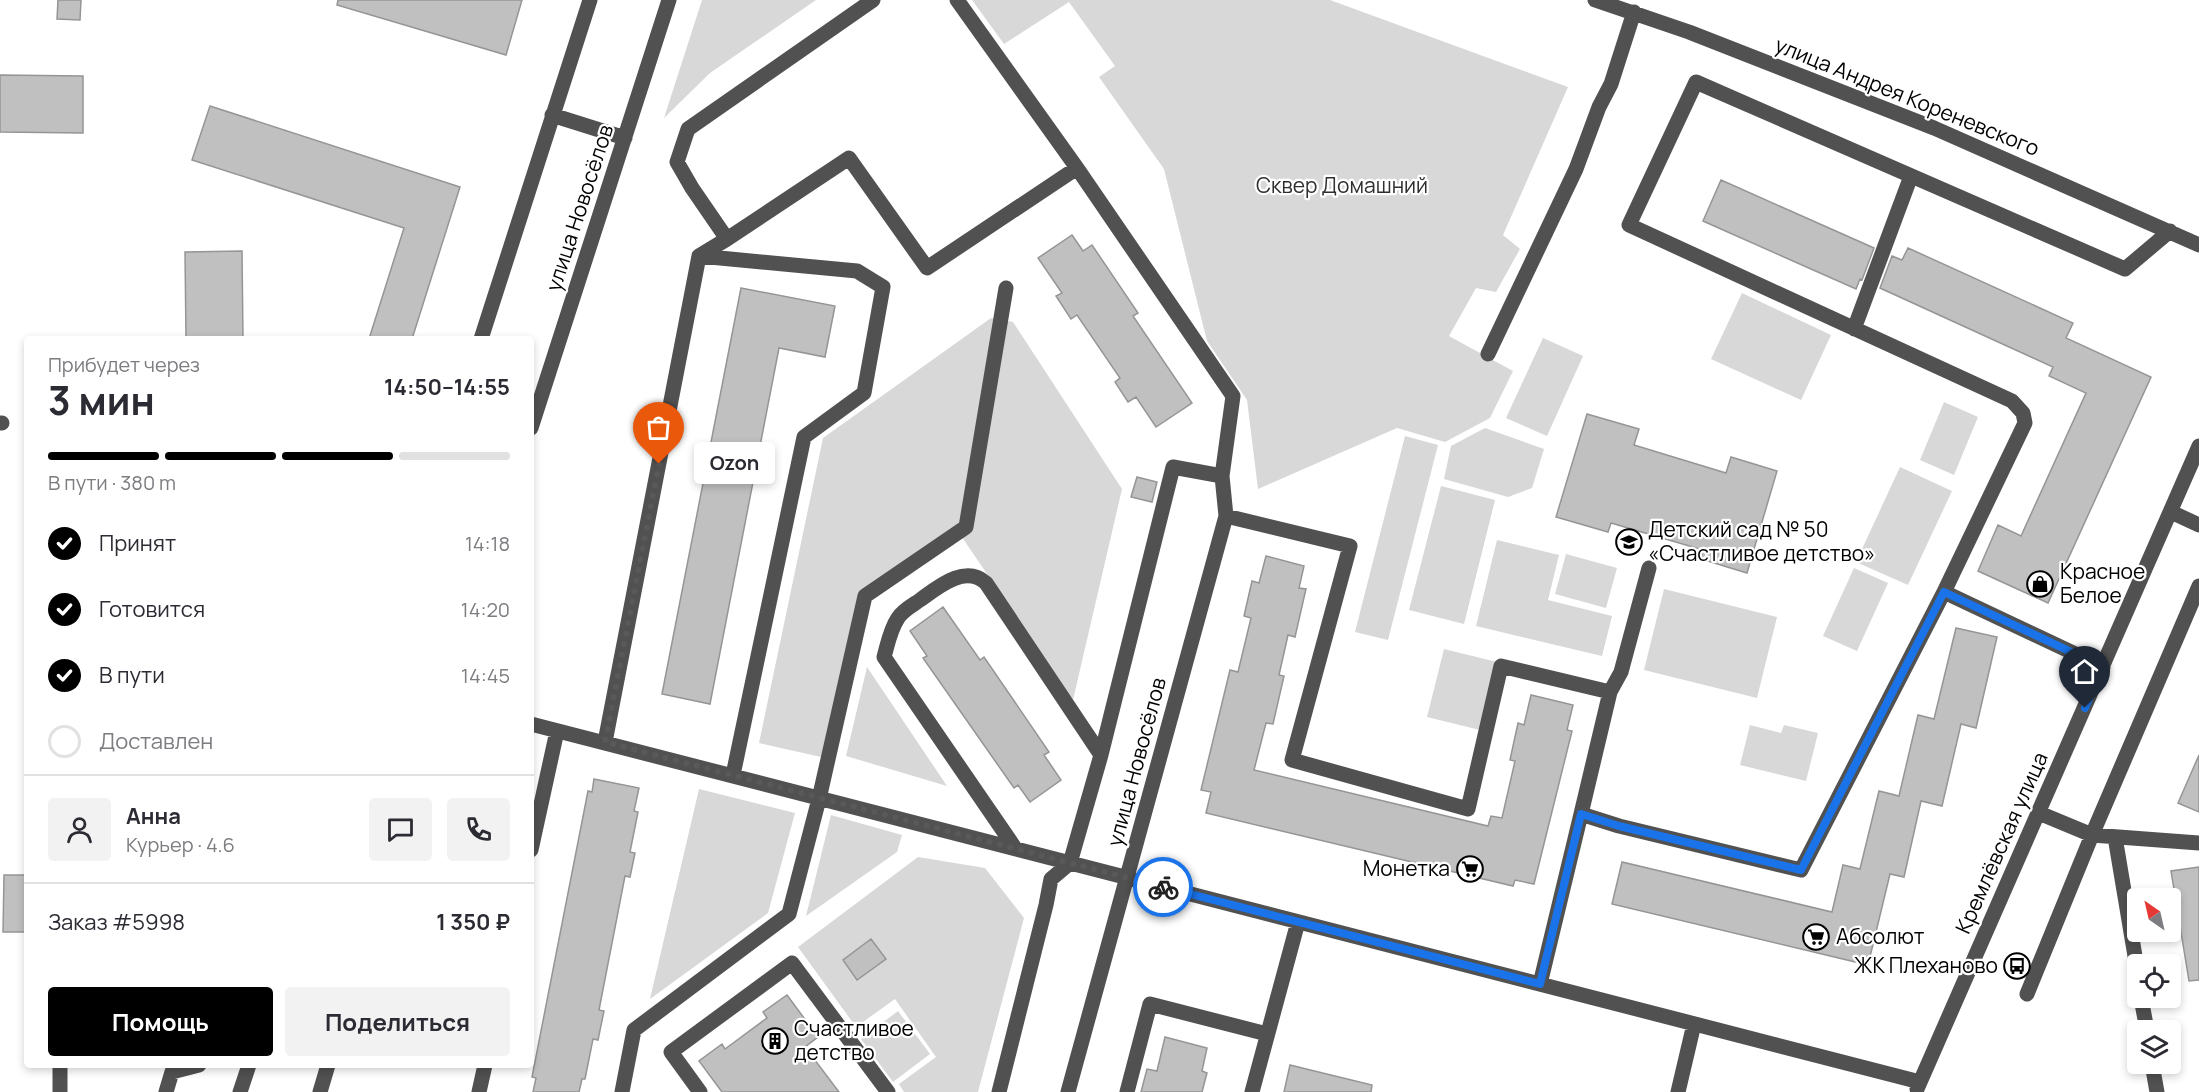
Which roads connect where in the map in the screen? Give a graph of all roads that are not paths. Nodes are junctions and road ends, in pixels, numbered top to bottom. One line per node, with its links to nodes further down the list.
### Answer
1 (590, 0): 7 (street)
2 (669, 0): 8 (street, улица Новосёлов)
3 (873, 0): 12 (street)
4 (957, 0): 9 (street, улица Новосёлов)
5 (1595, 0): 6 (street, улица Андрея Кореневского)
6 (1634, 12): 11 (street, улица Андрея Кореневского); 18 (street)
7 (552, 115): 8 (street); 17 (street)
8 (625, 138): 19 (street, улица Новосёлов)
9 (1077, 168): 12 (street); 21 (street, улица Новосёлов)
10 (1911, 177): 11 (street); 16 (street); 16 (street)
11 (2170, 231): 13 (street, улица Андрея Кореневского)
12 (727, 239): 14 (street)
13 (2199, 245)
14 (699, 256): 32 (street); 34 (street)
15 (1006, 288): 35 (street)
16 (1854, 328): 27 (street)
17 (482, 336)
18 (1488, 354)
19 (534, 419)
20 (2199, 446): 22 (street, Кремлёвская улица)
21 (1222, 476): 23 (street, улица Новосёлов); 33 (street)
22 (2171, 513): 24 (street); 28 (street, Кремлёвская улица)
23 (1226, 516): 29 (street); 44 (street, улица Новосёлов)
24 (2199, 525)
25 (1649, 568): 29 (street)
26 (2199, 586): 38 (street)
27 (1944, 592): 28 (street); 37 (street)
28 (2103, 667): 36 (street, Кремлёвская улица)
29 (1610, 692): 37 (street)
30 (534, 725): 31 (street)
31 (557, 731): 32 (street); 39 (street)
32 (605, 742): 34 (street)
33 (1101, 756): 42 (street); 43 (street)
34 (733, 775): 35 (street)
35 (819, 799): 42 (street); 63 (street)
36 (2039, 813): 38 (street); 57 (street, Кремлёвская улица)
37 (1581, 814): 47 (street)
38 (2092, 835): 40 (street); 48 (street)
39 (534, 836)
40 (2115, 837): 41 (street); 46 (street)
41 (2199, 843)
42 (1015, 848): 43 (street)
43 (1070, 863): 44 (street); 66 (street)
44 (1127, 877): 45 (street); 67 (street, улица Новосёлов)
45 (1298, 922): 47 (street); 50 (street)
46 (2135, 954)
47 (1540, 984): 49 (street)
48 (2027, 994)
49 (1694, 1024): 57 (street); 70 (street)
50 (1267, 1034): 68 (street); 69 (street)
51 (60, 1068): 58 (street)
52 (187, 1068): 59 (street)
53 (248, 1068): 60 (street)
54 (327, 1068): 61 (street)
55 (484, 1068): 62 (street)
56 (2154, 1074): 71 (street)
57 (1918, 1087)
58 (60, 1092)
59 (166, 1092)
60 (240, 1092)
61 (320, 1092)
62 (479, 1092)
63 (622, 1092)
64 (700, 1092): 65 (street)
65 (888, 1092)
66 (999, 1092)
67 (1068, 1092)
68 (1126, 1092)
69 (1252, 1092)
70 (1677, 1092)
71 (2157, 1092)

